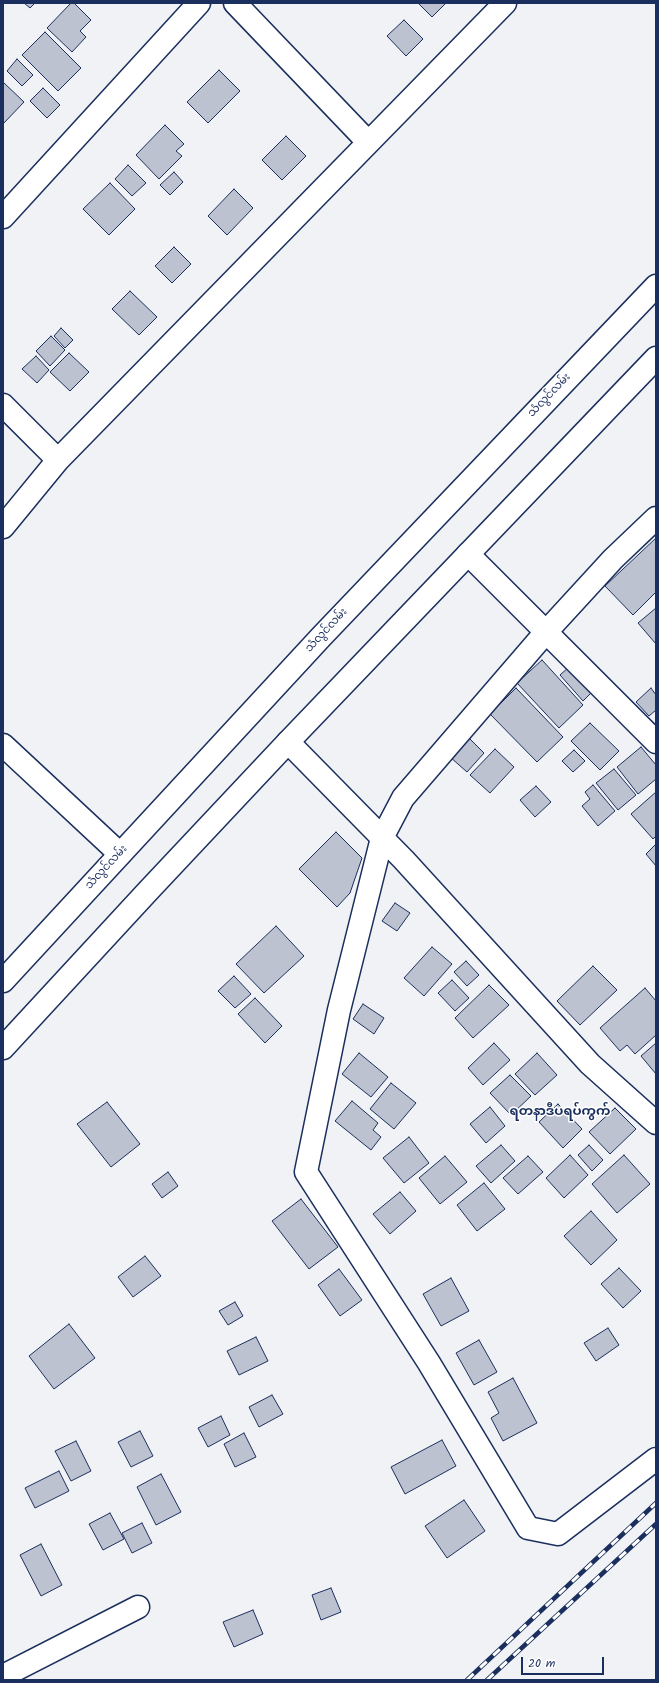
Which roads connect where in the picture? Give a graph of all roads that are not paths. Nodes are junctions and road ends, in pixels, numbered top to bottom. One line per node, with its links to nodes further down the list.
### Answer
1 (199, 3): 5 (street)
2 (235, 3): 4 (street)
3 (505, 3): 4 (street)
4 (368, 142): 9 (street)
5 (3, 218)
6 (656, 286): 18 (street, သံလွင်လမ်း)
7 (654, 364): 12 (street)
8 (3, 405): 9 (street)
9 (58, 460): 11 (street)
10 (656, 518): 13 (street)
11 (3, 527)
12 (468, 554): 13 (street); 14 (street)
13 (546, 632): 15 (street); 17 (street)
14 (288, 742): 17 (street); 20 (street)
15 (656, 742)
16 (3, 745): 18 (street)
17 (382, 838): 21 (street); 22 (street)
18 (120, 854): 19 (street, သံလွင်လမ်း)
19 (3, 981)
20 (3, 1048)
21 (656, 1123)
22 (656, 1459)
23 (138, 1607): 24 (street)
24 (3, 1676)

